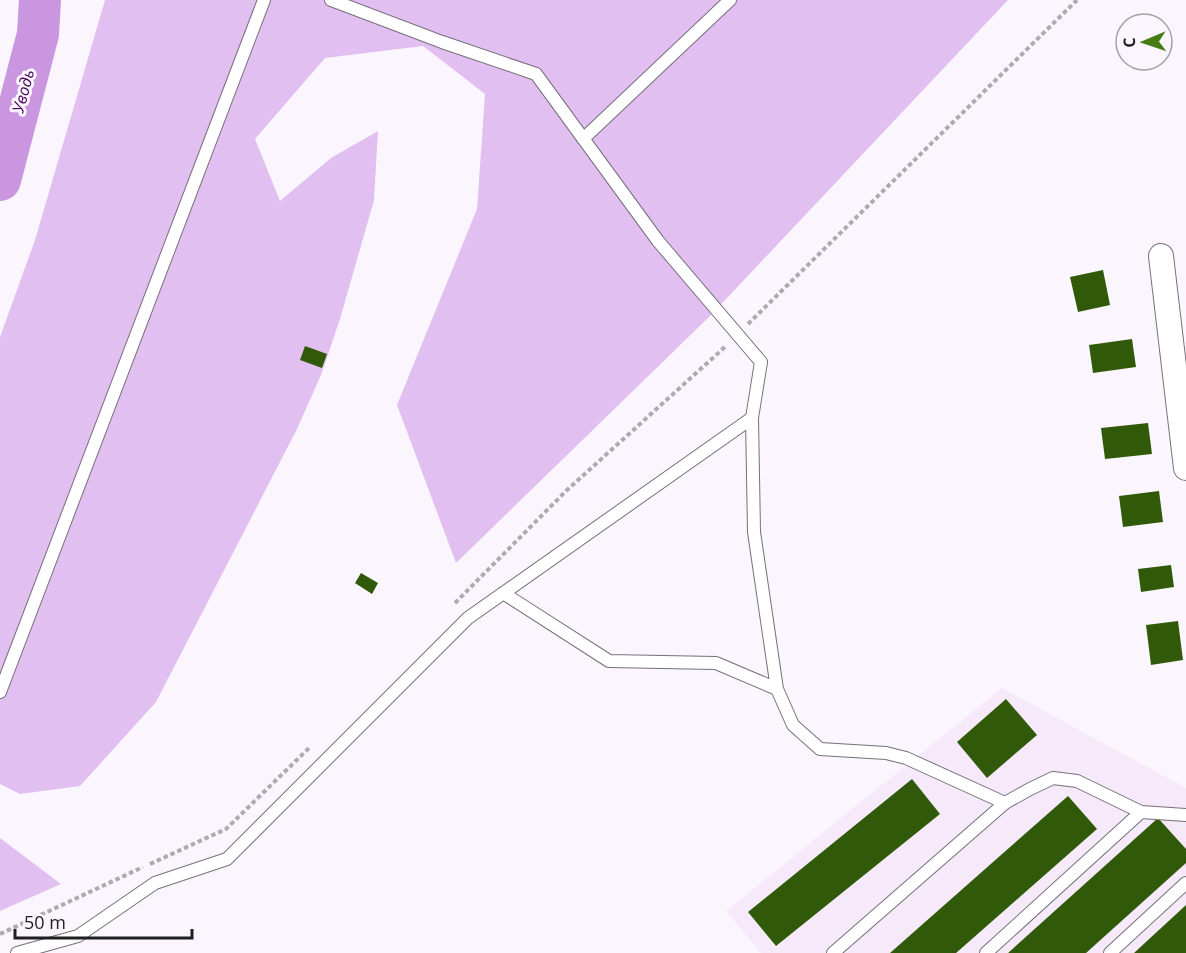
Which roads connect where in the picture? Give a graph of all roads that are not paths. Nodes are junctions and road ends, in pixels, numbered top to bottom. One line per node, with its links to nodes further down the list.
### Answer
1 (264, 0): 10 (lane)
2 (331, 0): 4 (lane)
3 (730, 0): 4 (lane)
4 (583, 139): 6 (lane)
5 (1161, 255): 7 (street)
6 (752, 418): 8 (lane); 9 (lane)
7 (1186, 468)
8 (503, 593): 9 (lane); 15 (lane)
9 (777, 689): 11 (lane)
10 (0, 692)
11 (1005, 803): 12 (lane); 16 (lane)
12 (1141, 812): 13 (lane); 17 (lane)
13 (1186, 815)
14 (1186, 883): 18 (lane)
15 (17, 953)
16 (833, 953)
17 (986, 953)
18 (1110, 953)

